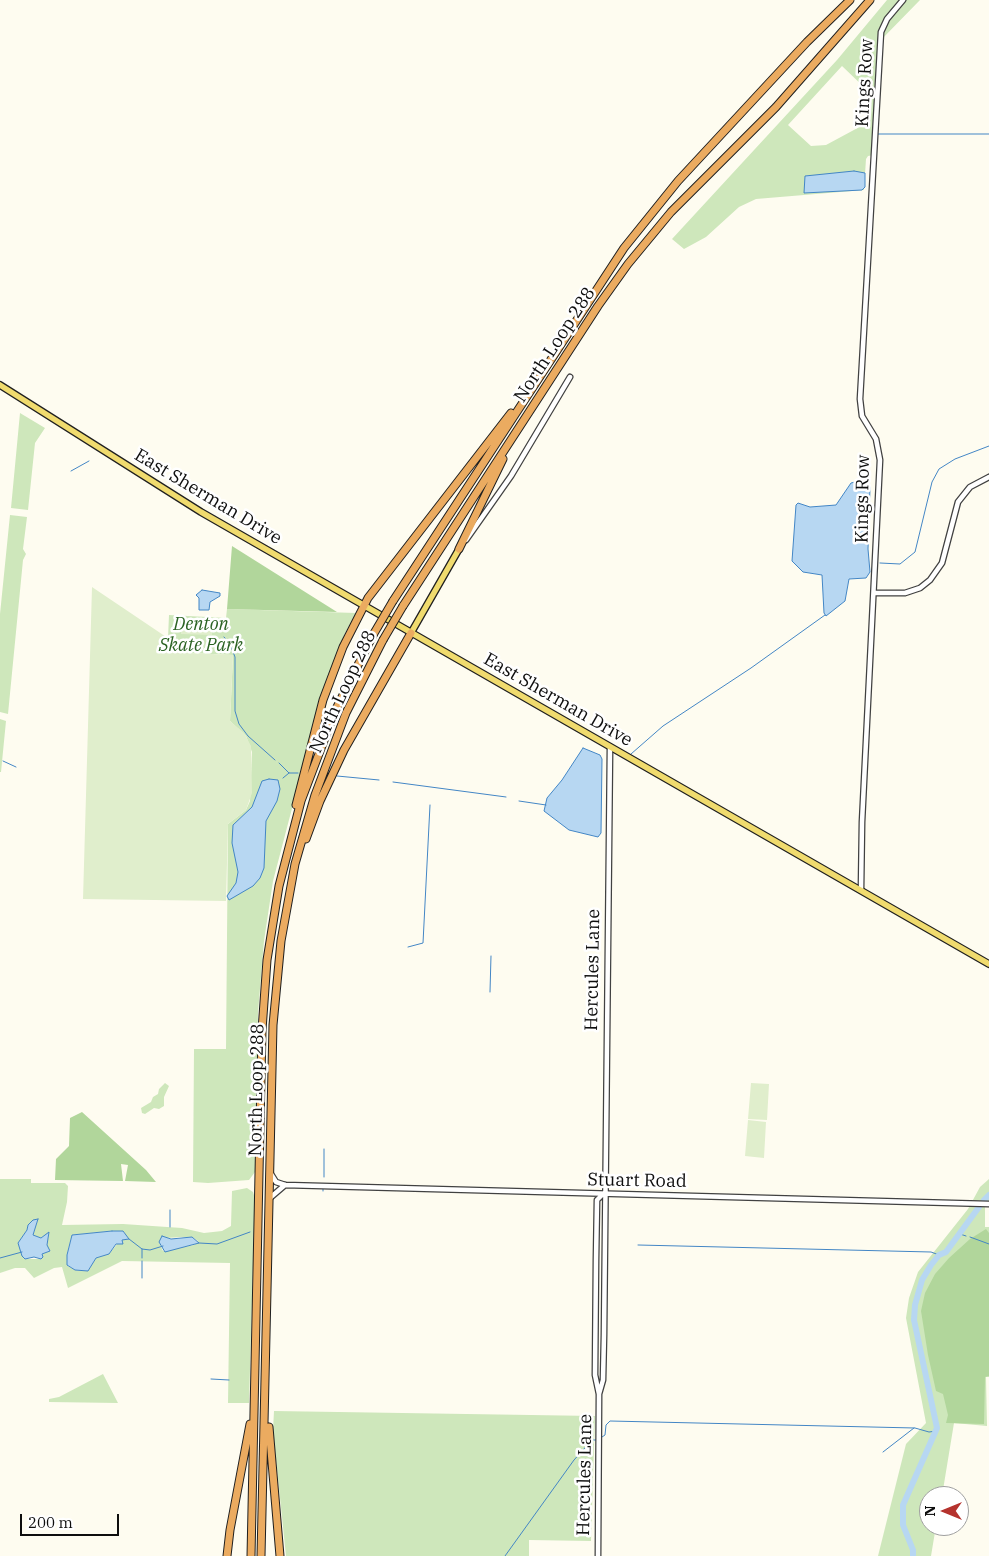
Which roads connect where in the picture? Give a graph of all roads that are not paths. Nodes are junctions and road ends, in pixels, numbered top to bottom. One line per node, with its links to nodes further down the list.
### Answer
1 (850, 0): 6 (highway, North Loop 288)
2 (870, 0): 7 (highway, North Loop 288)
3 (904, 0): 10 (street, Kings Row)
4 (570, 377): 9 (street, North Loop 288)
5 (0, 385): 11 (main road, East Sherman Drive)
6 (522, 402): 11 (highway); 14 (highway, North Loop 288, bridge)
7 (524, 419): 9 (highway); 15 (highway, North Loop 288, bridge)
8 (989, 477): 10 (street)
9 (459, 549): 12 (main road, North Loop 288)
10 (874, 593): 16 (street, Kings Row)
11 (364, 606): 12 (main road, East Sherman Drive); 14 (highway)
12 (411, 633): 13 (main road, East Sherman Drive); 15 (highway)
13 (610, 747): 16 (main road, East Sherman Drive); 20 (street, Hercules Lane)
14 (288, 849): 24 (highway, North Loop 288)
15 (290, 887): 18 (highway, North Loop 288)
16 (861, 890): 17 (main road, East Sherman Drive)
17 (989, 964)
18 (270, 1171): 19 (street); 21 (highway, North Loop 288)
19 (285, 1185): 20 (street, Stuart Road); 21 (street)
20 (604, 1194): 22 (street, Stuart Road); 25 (street, Hercules Lane); 25 (street, Hercules Lane)
21 (269, 1200): 23 (highway, North Loop 288)
22 (989, 1204)
23 (266, 1340): 28 (highway, North Loop 288); 29 (highway)
24 (254, 1379): 26 (highway); 27 (highway, North Loop 288)
25 (599, 1394): 30 (street, Hercules Lane)
26 (227, 1556)
27 (251, 1556)
28 (261, 1556)
29 (280, 1556)
30 (598, 1556)

